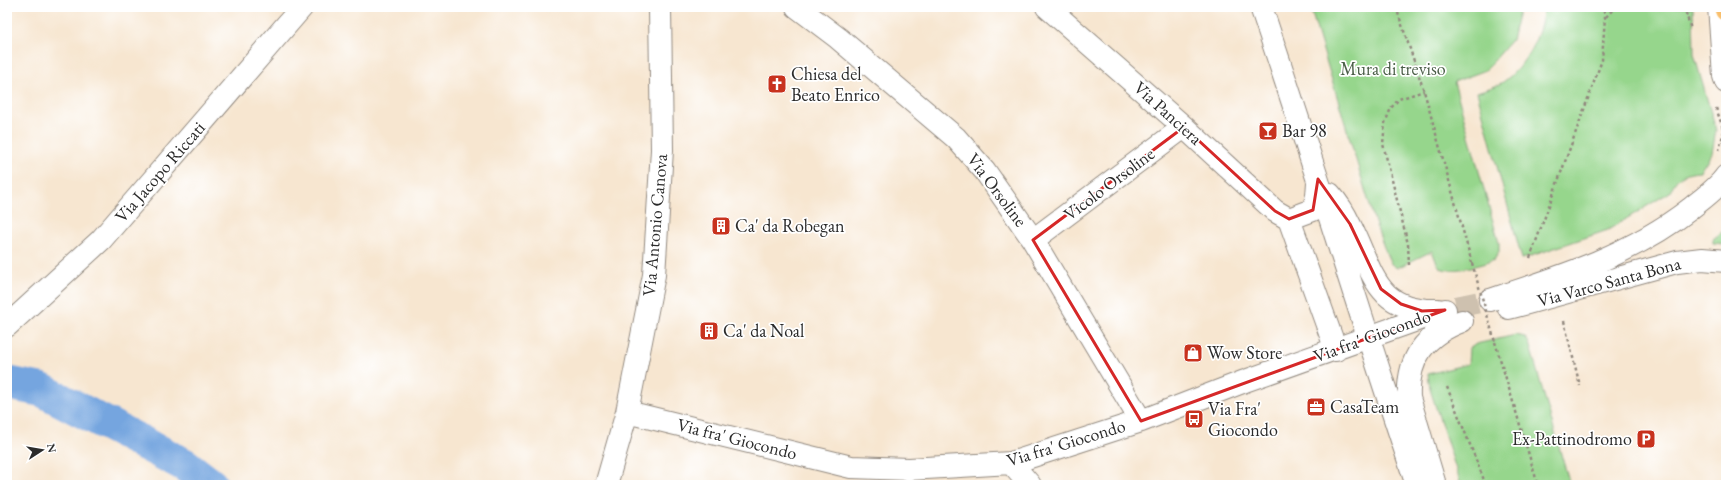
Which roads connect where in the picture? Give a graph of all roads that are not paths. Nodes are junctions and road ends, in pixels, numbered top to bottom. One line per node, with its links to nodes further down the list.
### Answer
1 (302, 7): 17 (street, Via Jacopo Riccati)
2 (660, 7): 20 (street, Via Antonio Canova)
3 (796, 7): 14 (street, Via Orsoline)
4 (1047, 7): 10 (street, Via Panciera)
5 (1262, 7): 12 (street)
6 (1719, 7): 9 (street)
7 (1725, 7): 8 (main road)
8 (1726, 10)
9 (1726, 82)
10 (1184, 127): 13 (street, Via Panciera); 14 (street, Vicolo Orsoline)
11 (1726, 176): 15 (street, Via Varco Santa Bona)
12 (1318, 179): 13 (street); 16 (street); 18 (street)
13 (1289, 219): 19 (street)
14 (1033, 240): 21 (street, Via Orsoline)
15 (1726, 261)
16 (1454, 313): 18 (street, Via fra' Giocondo); 26 (street)
17 (9, 319)
18 (1367, 338): 19 (street, Via fra' Giocondo); 25 (street)
19 (1336, 350): 21 (street, Via fra' Giocondo)
20 (627, 412): 22 (street, Via fra' Giocondo); 23 (street, Via Antonio Canova)
21 (1141, 421): 22 (street, Via fra' Giocondo)
22 (1011, 463): 24 (street)
23 (606, 485)
24 (1030, 485)
25 (1416, 485)
26 (1435, 485)

